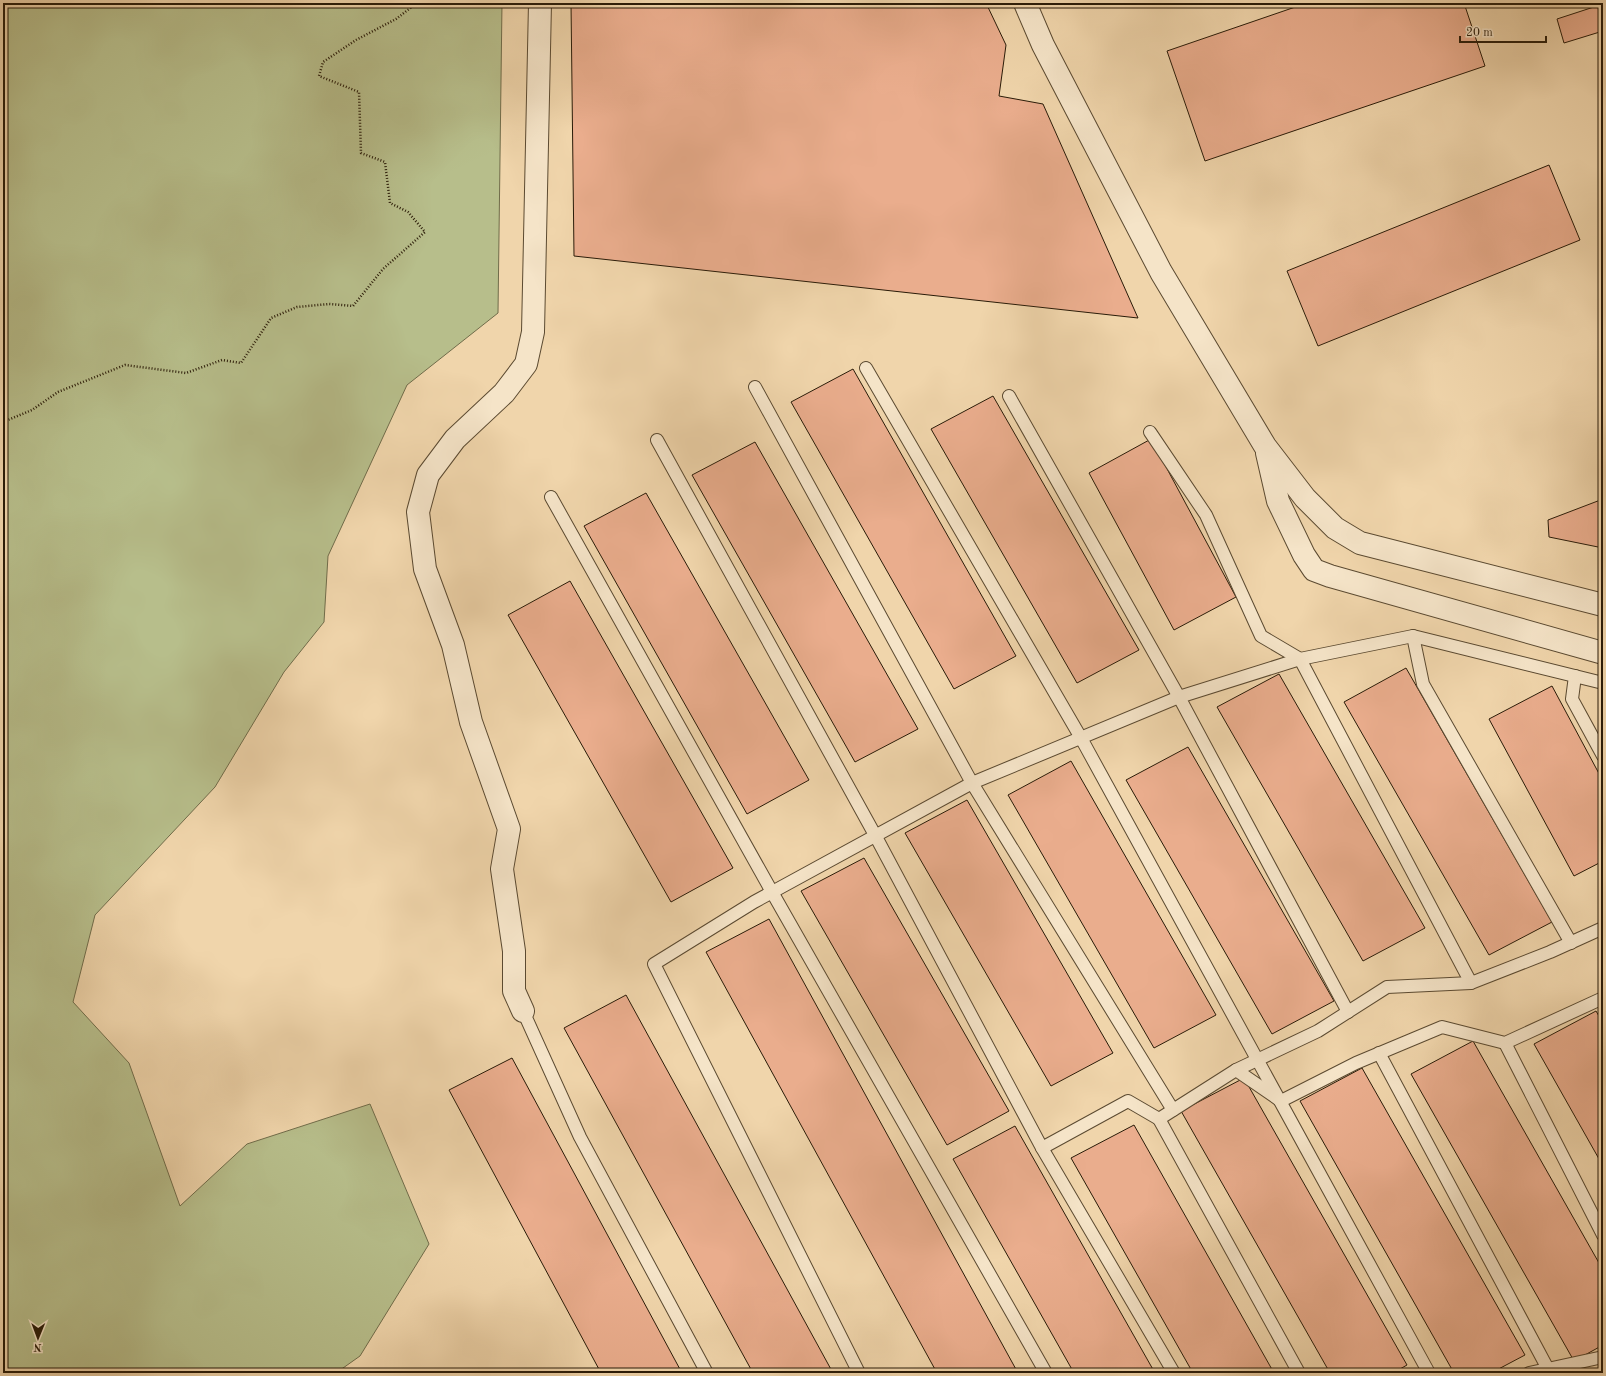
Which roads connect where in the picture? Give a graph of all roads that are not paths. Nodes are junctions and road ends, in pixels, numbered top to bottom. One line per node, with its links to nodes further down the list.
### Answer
1 (540, 3): 26 (street)
2 (1026, 3): 8 (street)
3 (866, 368): 17 (lane)
4 (755, 387): 19 (lane)
5 (1009, 396): 16 (lane)
6 (1150, 432): 13 (lane)
7 (657, 440): 20 (lane)
8 (1265, 446): 10 (street); 12 (street)
9 (552, 497): 21 (lane)
10 (1603, 605)
11 (1413, 636): 13 (lane); 14 (lane); 23 (lane)
12 (1603, 652)
13 (1300, 659): 16 (lane); 24 (lane)
14 (1575, 676): 15 (lane); 18 (lane)
15 (1603, 683)
16 (1179, 697): 17 (lane); 27 (lane)
17 (1082, 738): 19 (lane); 30 (lane)
18 (1603, 756)
19 (972, 782): 20 (lane); 33 (lane)
20 (875, 835): 21 (lane); 35 (lane)
21 (772, 892): 40 (lane); 41 (lane)
22 (1603, 928): 23 (lane)
23 (1571, 943): 24 (lane)
24 (1471, 982): 27 (lane)
25 (1603, 998): 28 (lane)
26 (523, 1011): 39 (lane)
27 (1348, 1012): 30 (lane)
28 (1505, 1043): 29 (lane); 36 (lane)
29 (1379, 1053): 32 (lane); 38 (lane)
30 (1258, 1059): 31 (lane); 32 (lane)
31 (1236, 1070): 32 (lane); 33 (lane)
32 (1281, 1101): 44 (lane)
33 (1173, 1110): 34 (lane)
34 (1159, 1119): 35 (lane); 43 (lane)
35 (1042, 1148): 42 (lane)
36 (1603, 1235)
37 (1603, 1357): 38 (lane)
38 (1548, 1369): 45 (lane)
39 (707, 1373)
40 (859, 1373)
41 (1046, 1373)
42 (1174, 1373)
43 (1299, 1373)
44 (1429, 1373)
45 (1529, 1373)

